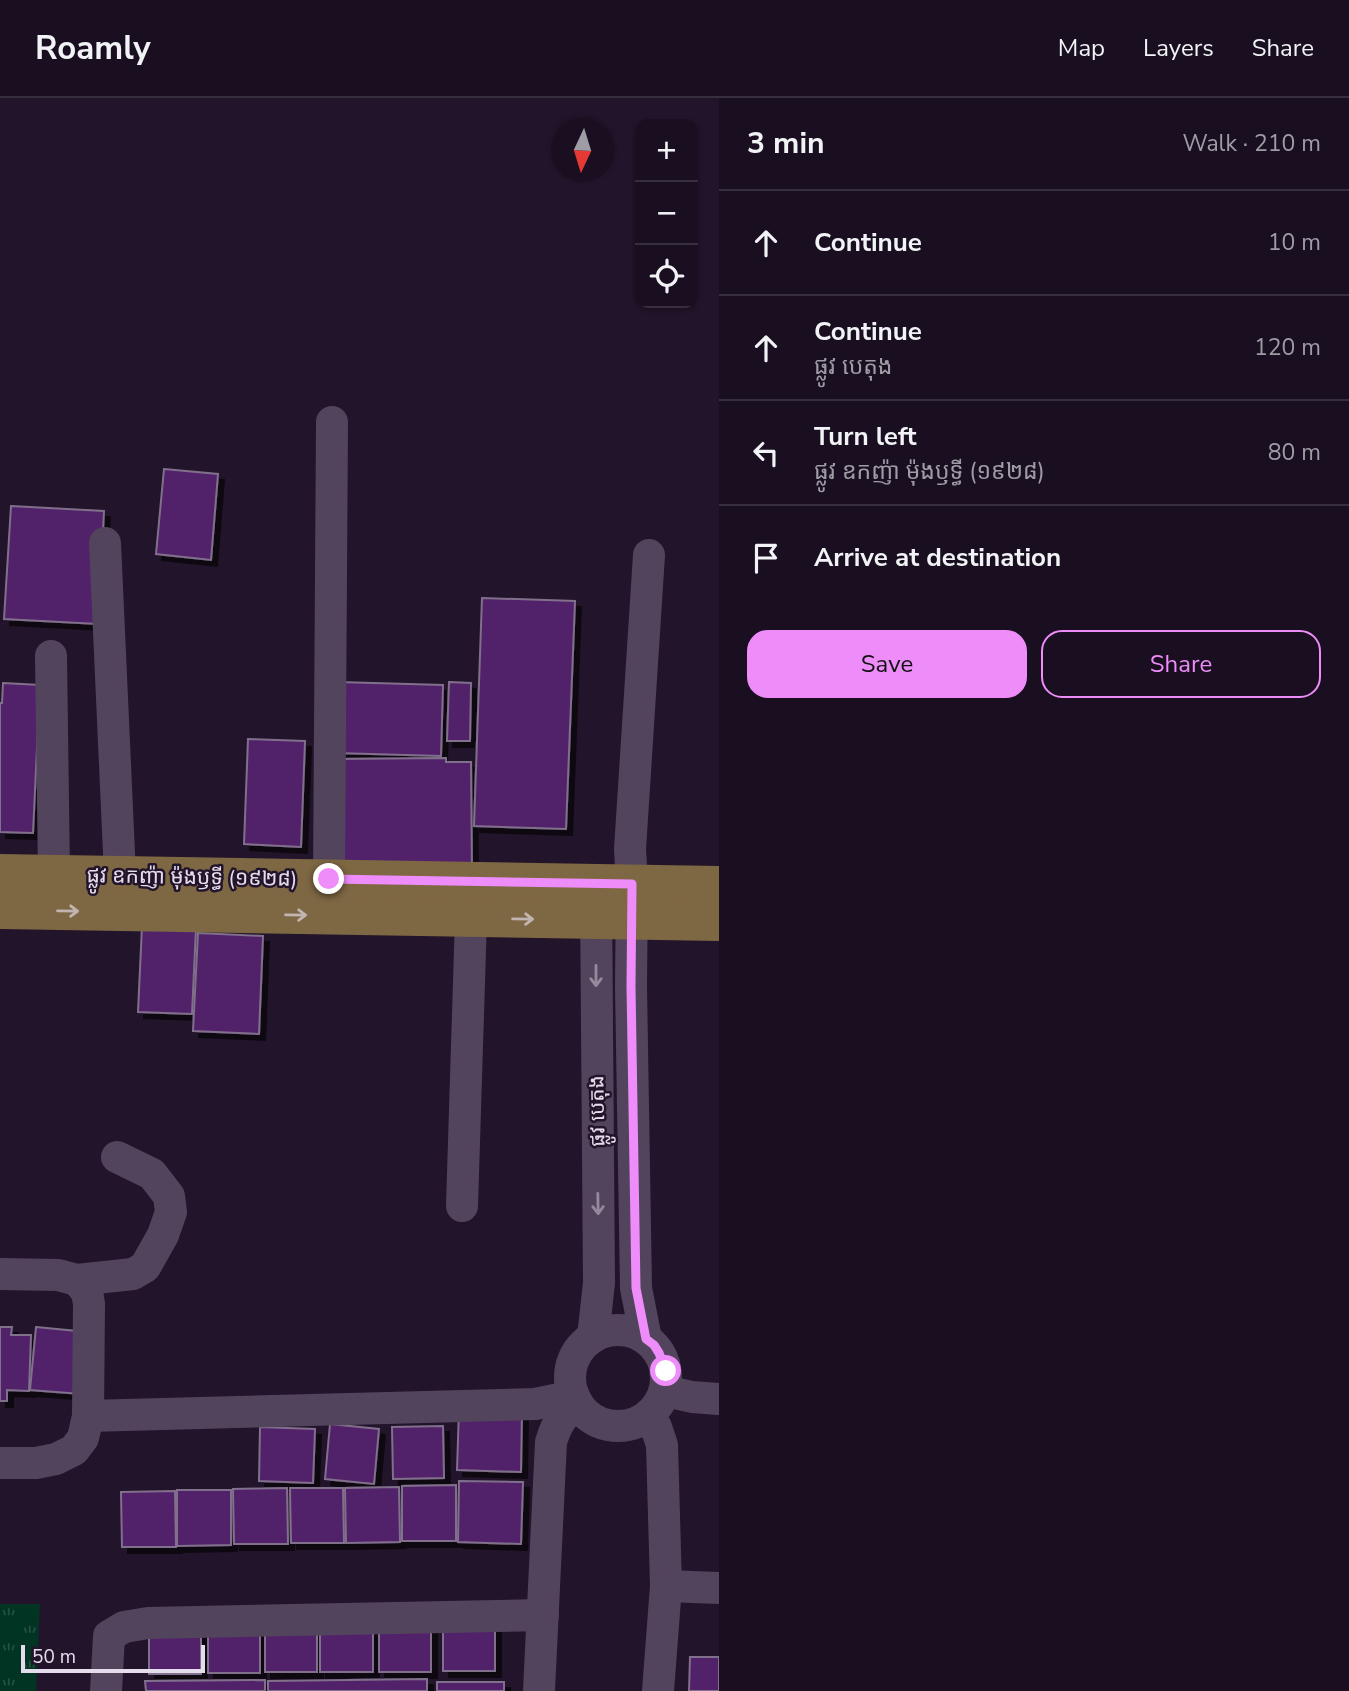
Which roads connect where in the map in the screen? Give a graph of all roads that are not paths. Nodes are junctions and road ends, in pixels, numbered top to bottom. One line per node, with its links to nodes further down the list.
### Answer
1 (332, 422): 8 (street)
2 (105, 543): 7 (street)
3 (649, 555): 10 (street)
4 (51, 656): 6 (street)
5 (0, 873): 6 (main road, ផ្លូវ ឧកញ៉ា ម៉ុងឫទ្ធី (១៩២៨))
6 (54, 874): 7 (main road, ផ្លូវ ឧកញ៉ា ម៉ុងឫទ្ធី (១៩២៨))
7 (120, 875): 8 (main road, ផ្លូវ ឧកញ៉ា ម៉ុងឫទ្ធី (១៩២៨))
8 (329, 879): 10 (main road, ផ្លូវ ឧកញ៉ា ម៉ុងឫទ្ធី (១៩២៨))
9 (719, 885): 10 (main road, ផ្លូវ ឧកញ៉ា ម៉ុងឫទ្ធី (១៩២៨))
10 (614, 902): 12 (main road, ផ្លូវ ឧកញ៉ា ម៉ុងឫទ្ធី (១៩២៨), one-way to 10); 13 (main road, ផ្លូវ ឧកញ៉ា ម៉ុងឫទ្ធី (១៩២៨)); 18 (street, ផ្លូវ បេតុង, one-way to 18); 19 (street, ផ្លូវ បេតុង)
11 (0, 910): 12 (main road, ផ្លូវ ឧកញ៉ា ម៉ុងឫទ្ធី (១៩២៨), one-way to 12)
12 (471, 918): 15 (street)
13 (719, 922)
14 (117, 1157): 17 (street)
15 (462, 1206)
16 (0, 1274): 17 (street)
17 (77, 1280): 23 (street)
18 (593, 1338): 19 (street); 21 (street)
19 (646, 1339): 22 (street)
20 (719, 1399): 22 (street)
21 (576, 1400): 22 (street); 23 (street); 27 (street)
22 (658, 1402): 25 (street)
23 (88, 1416): 24 (street)
24 (0, 1463)
25 (666, 1586): 26 (street); 30 (street)
26 (719, 1588)
27 (543, 1615): 28 (street); 29 (street)
28 (106, 1691)
29 (539, 1691)
30 (658, 1691)

